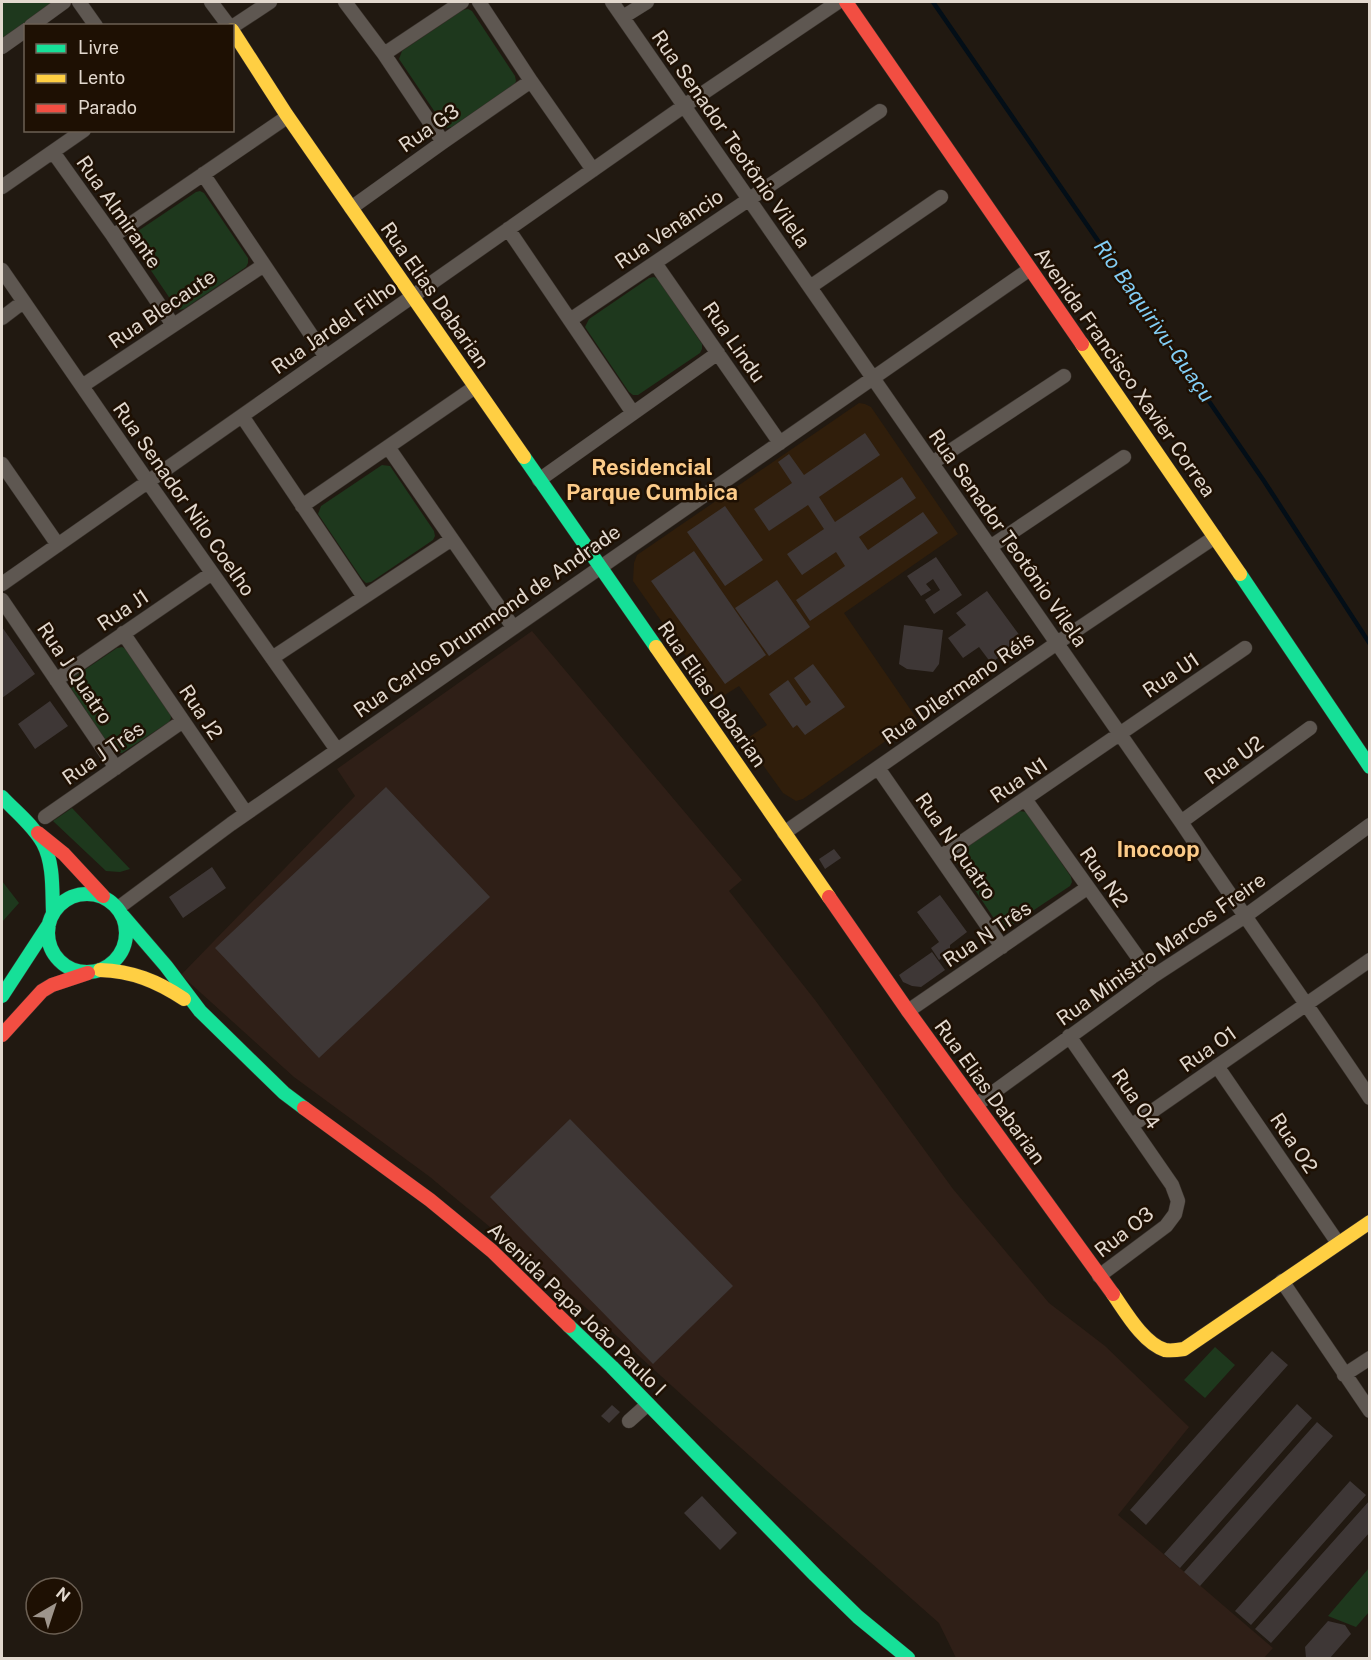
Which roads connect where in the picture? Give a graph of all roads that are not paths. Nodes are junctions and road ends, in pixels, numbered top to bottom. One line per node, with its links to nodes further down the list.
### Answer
1 (64, 2): 13 (street)
2 (79, 2): 14 (street)
3 (211, 2): 15 (street, Rua Elias Dabarian)
4 (270, 2): 16 (street)
5 (345, 2): 20 (street)
6 (462, 2): 20 (street)
7 (479, 2): 21 (street)
8 (612, 2): 12 (street, Rua Senador Teotônio Vilela)
9 (647, 2): 12 (street)
10 (838, 2): 22 (street, Rua Jardel Filho)
11 (846, 2): 38 (street, Avenida Francisco Xavier Correa)
12 (623, 17): 22 (street, Rua Senador Teotônio Vilela)
13 (34, 24)
14 (95, 24)
15 (228, 24)
16 (234, 26)
17 (24, 32): 19 (street)
18 (234, 33): 24 (street, Rua Elias Dabarian)
19 (2, 48)
20 (384, 54): 26 (street)
21 (531, 81): 26 (street, Rua G3); 28 (street)
22 (684, 106): 28 (street, Rua Jardel Filho); 32 (street, Rua Senador Teotônio Vilela)
23 (880, 111): 32 (street, Rua Venâncio)
24 (287, 117): 29 (street); 33 (street, Rua Elias Dabarian)
25 (81, 132): 27 (street)
26 (443, 142): 33 (street, Rua G3)
27 (53, 152): 30 (street); 35 (street, Rua Almirante)
28 (593, 170): 34 (street, Rua Jardel Filho)
29 (203, 174): 35 (street); 37 (street)
30 (2, 187)
31 (940, 196): 40 (street)
32 (749, 199): 36 (street, Rua Venâncio); 40 (street, Rua Senador Teotônio Vilela)
33 (351, 208): 41 (street, Rua Elias Dabarian)
34 (508, 229): 41 (street, Rua Jardel Filho); 44 (street)
35 (113, 236): 45 (street, Rua Almirante)
36 (656, 263): 44 (street, Rua Venâncio); 46 (street, Rua Lindu)
37 (264, 265): 45 (street, Rua Blecaute); 47 (street)
38 (1030, 269): 49 (street, Rua Carlos Drummond de Andrade); 62 (street, Avenida Francisco Xavier Correa)
39 (2, 270): 42 (street, Rua Senador Nilo Coelho)
40 (810, 287): 49 (street, Rua Senador Teotônio Vilela)
41 (412, 296): 47 (street, Rua Jardel Filho); 51 (street, Rua Elias Dabarian)
42 (23, 302): 43 (street); 50 (street, Rua Senador Nilo Coelho)
43 (2, 318)
44 (570, 320): 52 (street)
45 (173, 325): 50 (street, Rua Blecaute)
46 (718, 353): 52 (street); 54 (street, Rua Lindu)
47 (326, 357): 53 (street, Rua Jardel Filho)
48 (1064, 376): 57 (street)
49 (873, 379): 54 (street, Rua Carlos Drummond de Andrade); 57 (street, Rua Senador Teotônio Vilela)
50 (82, 386): 60 (street, Rua Senador Nilo Coelho)
51 (475, 387): 55 (street); 59 (street, Rua Elias Dabarian)
52 (633, 413): 59 (street)
53 (242, 416): 60 (street, Rua Jardel Filho); 61 (street)
54 (780, 443): 66 (street, Rua Carlos Drummond de Andrade)
55 (388, 447): 61 (street); 63 (street)
56 (1124, 457): 65 (street)
57 (932, 463): 65 (street, Rua Senador Teotônio Vilela)
58 (2, 464): 64 (street)
59 (539, 480): 66 (street, Rua Elias Dabarian)
60 (148, 482): 64 (street, Rua Jardel Filho); 67 (street, Rua Senador Nilo Coelho)
61 (302, 506): 69 (street)
62 (1215, 537): 73 (street, Rua Dilermano Réis); 81 (street, Avenida Francisco Xavier Correa)
63 (452, 539): 69 (street); 71 (street)
64 (58, 545): 68 (street, Rua Jardel Filho)
65 (990, 547): 73 (street, Rua Senador Teotônio Vilela)
66 (600, 567): 71 (street, Rua Carlos Drummond de Andrade); 91 (street, Rua Elias Dabarian)
67 (212, 573): 72 (street, Rua J1); 75 (street, Rua Senador Nilo Coelho)
68 (2, 585)
69 (364, 597): 75 (street)
70 (2, 600): 76 (street, Rua J Quatro)
71 (513, 627): 80 (street, Rua Carlos Drummond de Andrade)
72 (123, 633): 76 (street, Rua J1); 77 (street, Rua J2)
73 (1057, 643): 79 (street, Rua Senador Teotônio Vilela); 83 (street, Rua Dilermano Réis)
74 (1245, 648): 79 (street, Rua U1)
75 (272, 658): 80 (street, Rua Senador Nilo Coelho)
76 (56, 680): 82 (street, Rua J Quatro)
77 (183, 721): 82 (street, Rua J Três); 86 (street, Rua J2)
78 (1310, 729): 88 (street, Rua U2)
79 (1120, 734): 85 (street, Rua N1); 88 (street, Rua Senador Teotônio Vilela)
80 (337, 750): 86 (street, Rua Carlos Drummond de Andrade)
81 (1370, 767)
82 (116, 768): 87 (street, Rua J Três)
83 (878, 768): 91 (street, Rua Dilermano Réis); 92 (street, Rua N Quatro)
84 (2, 797): 90 (street)
85 (1025, 799): 92 (street, Rua N1); 93 (street, Rua N2)
86 (246, 813): 95 (street, Rua Carlos Drummond de Andrade)
87 (45, 817)
88 (1181, 822): 96 (street, Rua Senador Teotônio Vilela)
89 (1370, 825): 96 (street, Rua Ministro Marcos Freire)
90 (31, 828): 94 (street); 97 (street)
91 (784, 833): 105 (street, Rua Elias Dabarian)
92 (940, 858): 98 (street, Rua N Quatro)
93 (1087, 888): 98 (street, Rua N Três); 101 (street, Rua N2)
94 (103, 896): 95 (street); 97 (street)
95 (120, 912): 100 (street); 104 (street, Avenida Papa João Paulo I)
96 (1244, 916): 101 (street, Rua Ministro Marcos Freire); 103 (street, Rua Senador Teotônio Vilela)
97 (51, 918): 100 (street); 102 (street)
98 (1002, 947): 105 (street, Rua N Três)
99 (1370, 960): 103 (street, Rua O1)
100 (95, 971): 104 (street, Avenida Papa João Paulo I); 106 (street)
101 (1152, 977): 107 (street, Rua Ministro Marcos Freire)
102 (2, 996)
103 (1307, 1004): 108 (street, Rua O1); 109 (street, Rua Senador Teotônio Vilela)
104 (200, 1011): 119 (street, Avenida Papa João Paulo I)
105 (908, 1011): 110 (street, Rua Elias Dabarian)
106 (2, 1035)
107 (1069, 1036): 110 (street, Rua Ministro Marcos Freire); 111 (street, Rua O4)
108 (1217, 1066): 111 (street, Rua O1); 114 (street, Rua O2)
109 (1369, 1095)
110 (976, 1105): 115 (street, Rua Elias Dabarian)
111 (1131, 1126): 112 (street, Rua O4)
112 (1172, 1185): 115 (street, Rua O3)
113 (1370, 1222): 114 (street)
114 (1338, 1243): 116 (street)
115 (1099, 1275): 116 (street, Rua Elias Dabarian)
116 (1282, 1281): 118 (street)
117 (1370, 1358): 118 (street)
118 (1344, 1375): 120 (street)
119 (648, 1404): 121 (street); 122 (street, Avenida Papa João Paulo I)
120 (1370, 1412)
121 (629, 1421)
122 (908, 1659)

